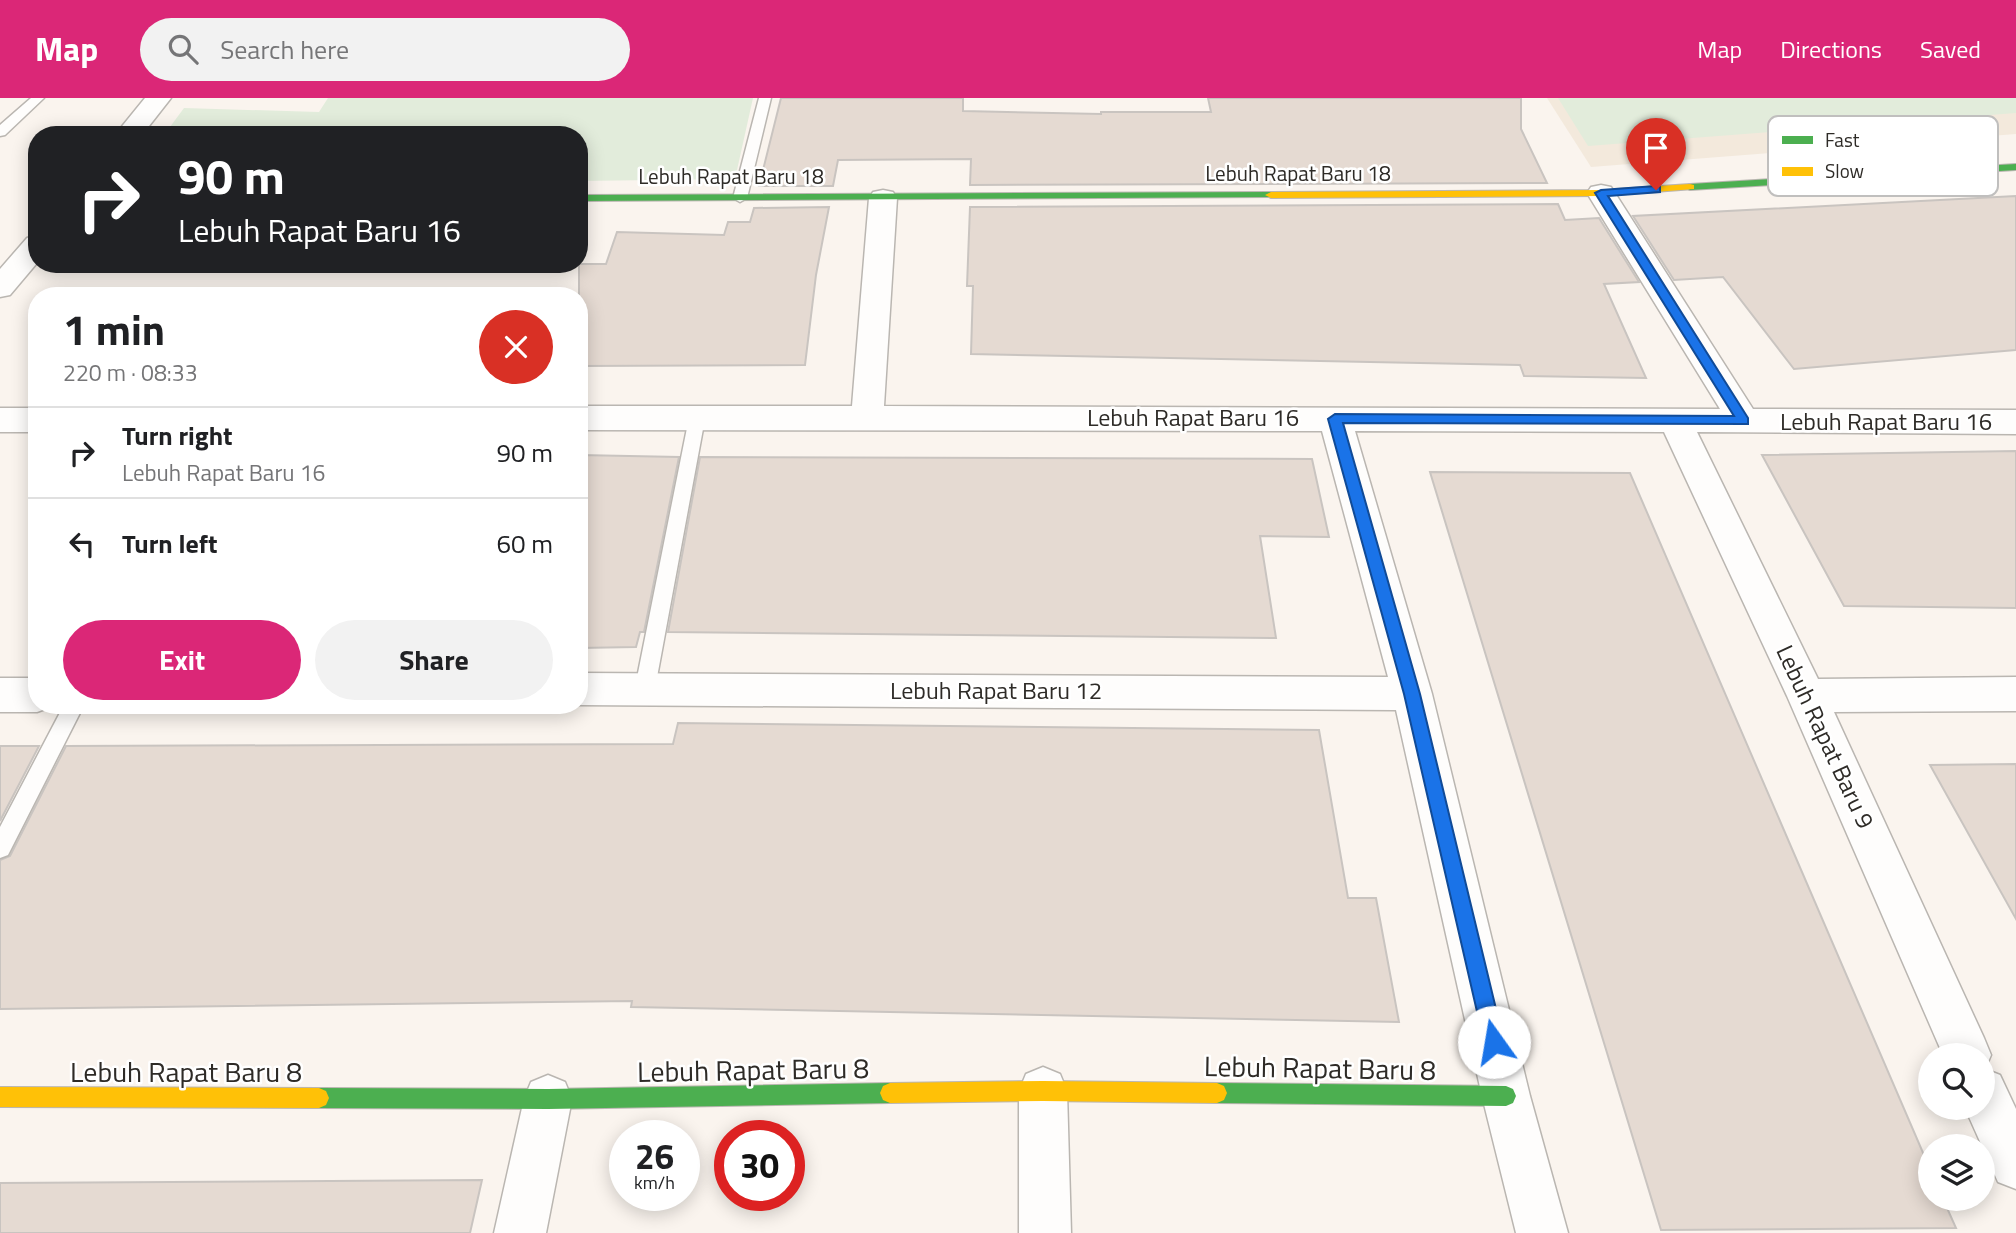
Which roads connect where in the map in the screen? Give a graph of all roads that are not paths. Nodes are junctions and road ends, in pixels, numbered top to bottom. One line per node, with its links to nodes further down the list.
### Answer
1 (38, 98): 5 (lane)
2 (158, 98): 4 (street)
3 (765, 98): 11 (lane)
4 (135, 126)
5 (0, 132)
6 (2016, 167): 7 (street, Lebuh Rapat Baru 18)
7 (1998, 168)
8 (1768, 183): 9 (street, Lebuh Rapat Baru 18)
9 (1601, 193): 12 (street, Lebuh Rapat Baru 18); 21 (street)
10 (588, 198): 11 (street, Lebuh Rapat Baru 18)
11 (740, 198): 12 (street, Lebuh Rapat Baru 18)
12 (883, 198): 15 (street)
13 (28, 255): 14 (street)
14 (0, 288)
15 (867, 416): 17 (street, Lebuh Rapat Baru 16); 18 (street, Lebuh Rapat Baru 16)
16 (588, 418): 17 (street, Lebuh Rapat Baru 16)
17 (696, 418): 24 (lane)
18 (1335, 419): 22 (street, Lebuh Rapat Baru 16); 26 (street)
19 (0, 420): 20 (street)
20 (28, 420)
21 (1744, 421): 22 (street, Lebuh Rapat Baru 16); 23 (street, Lebuh Rapat Baru 16)
22 (1676, 422): 30 (street, Lebuh Rapat Baru 9)
23 (2016, 422)
24 (645, 688): 25 (street, Lebuh Rapat Baru 12); 26 (street, Lebuh Rapat Baru 12)
25 (588, 689)
26 (1412, 694): 35 (street)
27 (2016, 694): 30 (street)
28 (0, 695): 29 (street)
29 (28, 695)
30 (1807, 696): 33 (street, Lebuh Rapat Baru 9)
31 (70, 714): 32 (lane)
32 (0, 848)
33 (1968, 1043)
34 (1043, 1091): 35 (street, Lebuh Rapat Baru 8); 37 (street, Lebuh Rapat Baru 8); 41 (street)
35 (1506, 1096): 42 (street)
36 (0, 1097): 37 (street, Lebuh Rapat Baru 8)
37 (548, 1099): 40 (street)
38 (1995, 1106): 39 (street, Lebuh Rapat Baru 9)
39 (2016, 1164)
40 (520, 1233)
41 (1045, 1233)
42 (1542, 1233)

